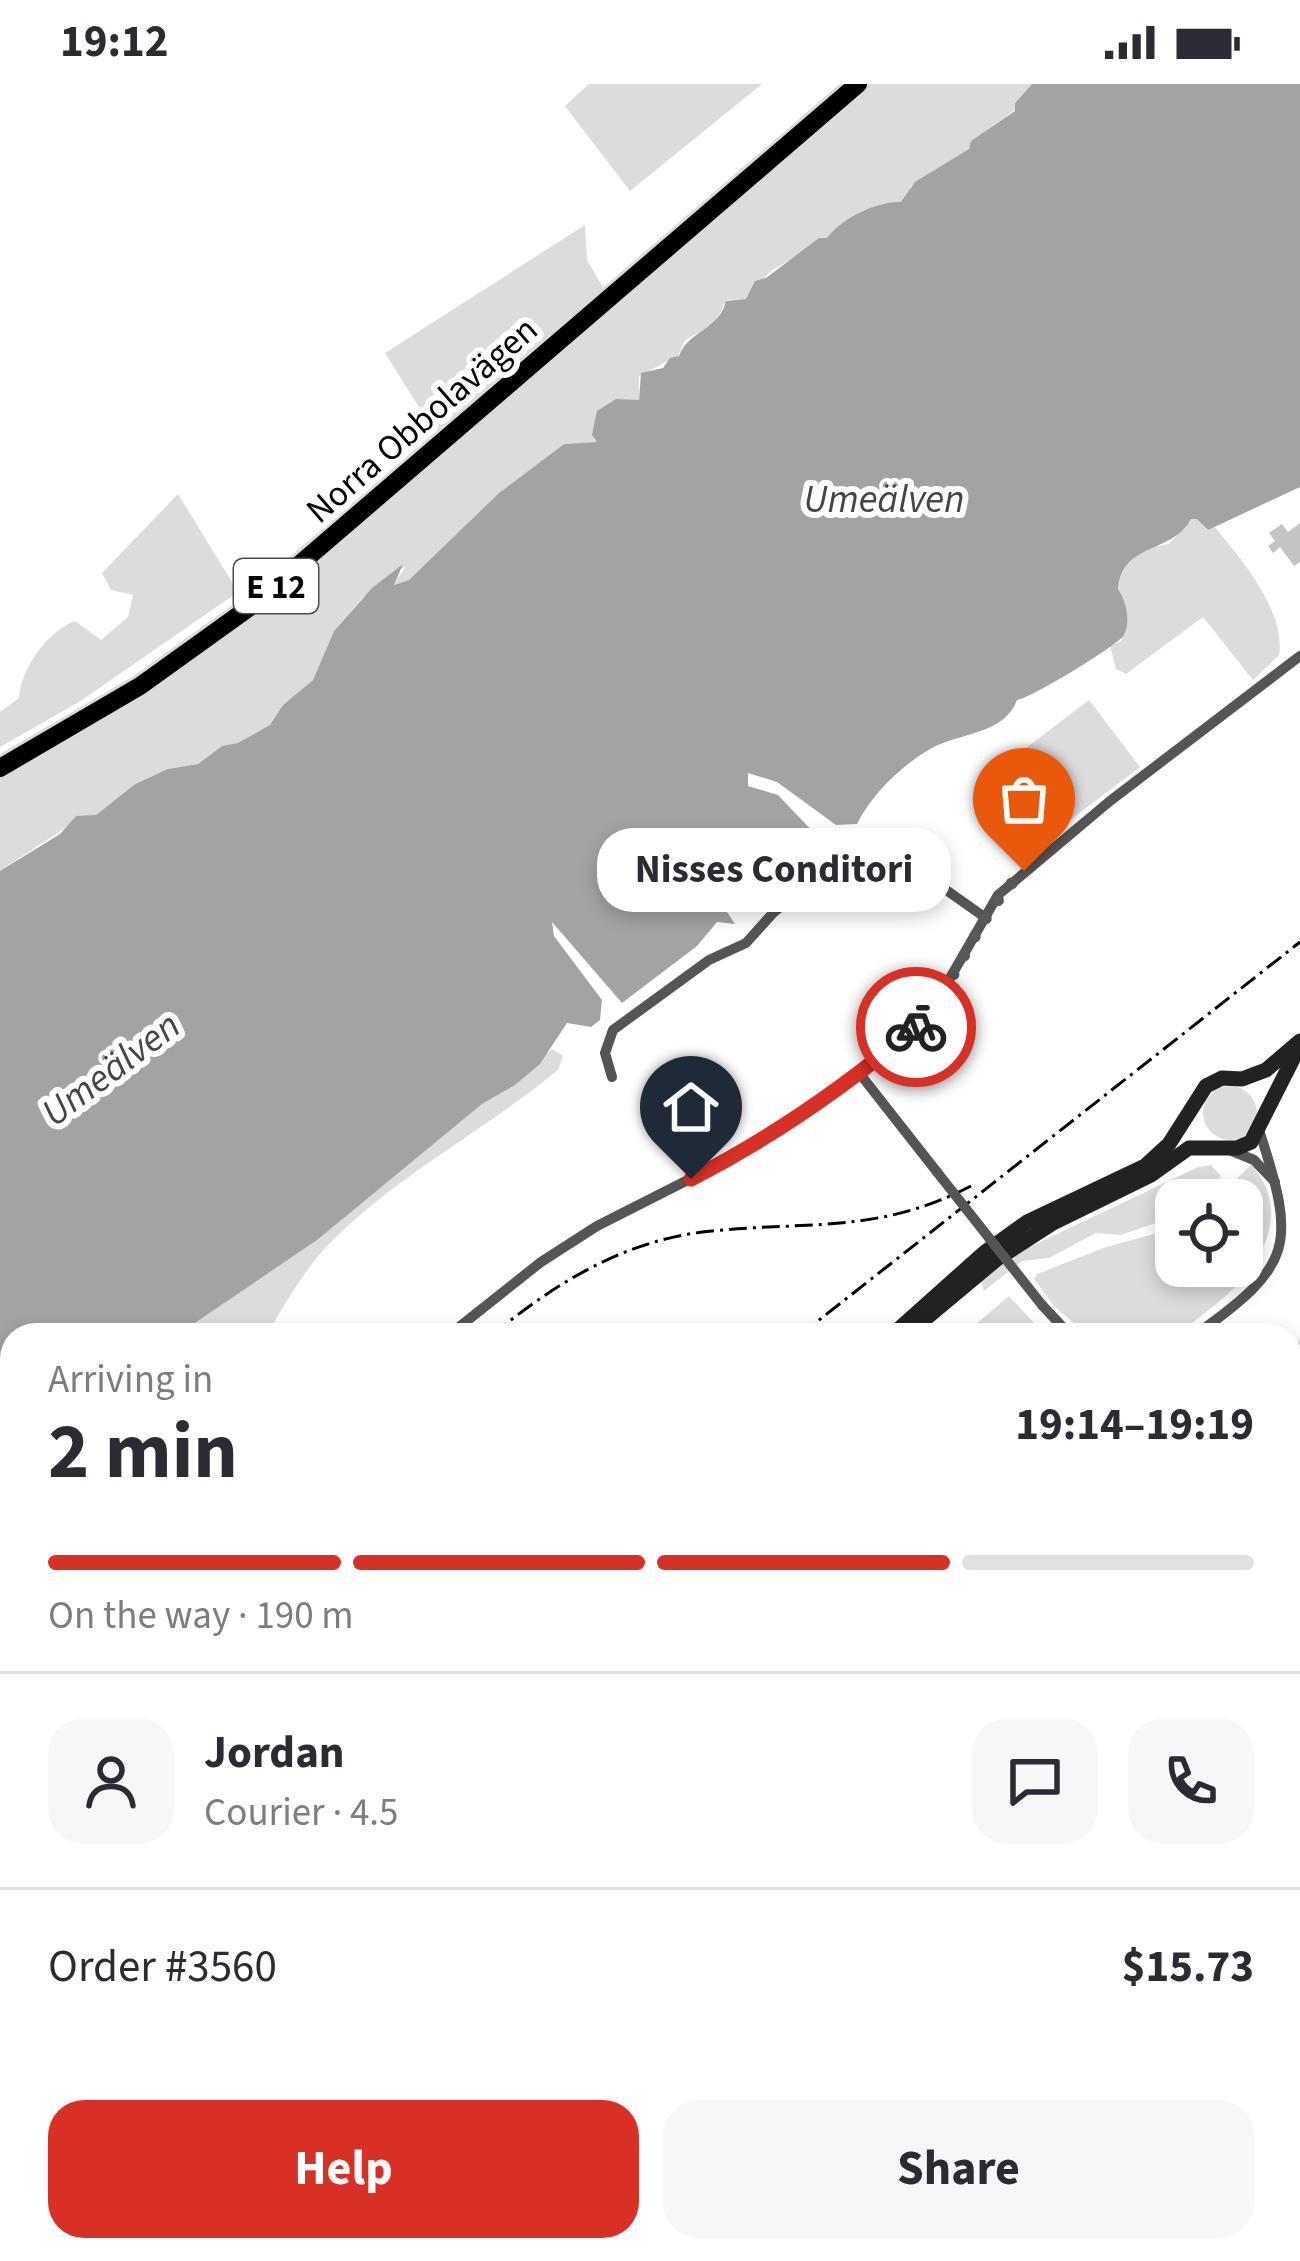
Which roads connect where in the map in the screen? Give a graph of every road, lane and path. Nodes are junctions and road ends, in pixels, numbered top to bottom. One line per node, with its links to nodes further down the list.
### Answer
1 (858, 84): 3 (highway, Norra Obbolavägen / E 12)
2 (1300, 656): 4 (street)
3 (0, 768)
4 (983, 916): 6 (street); 7 (street)
5 (1300, 1043): 8 (main road); 10 (main road)
6 (860, 1074): 13 (street); 16 (street, bridge)
7 (612, 1077)
8 (1242, 1079): 9 (main road); 10 (main road)
9 (1194, 1106): 11 (main road); 14 (main road)
10 (1262, 1125): 11 (main road); 12 (street)
11 (1221, 1147): 12 (street); 15 (main road)
12 (1277, 1184): 17 (street)
13 (464, 1323)
14 (905, 1323)
15 (920, 1323)
16 (1059, 1323)
17 (1213, 1323)

